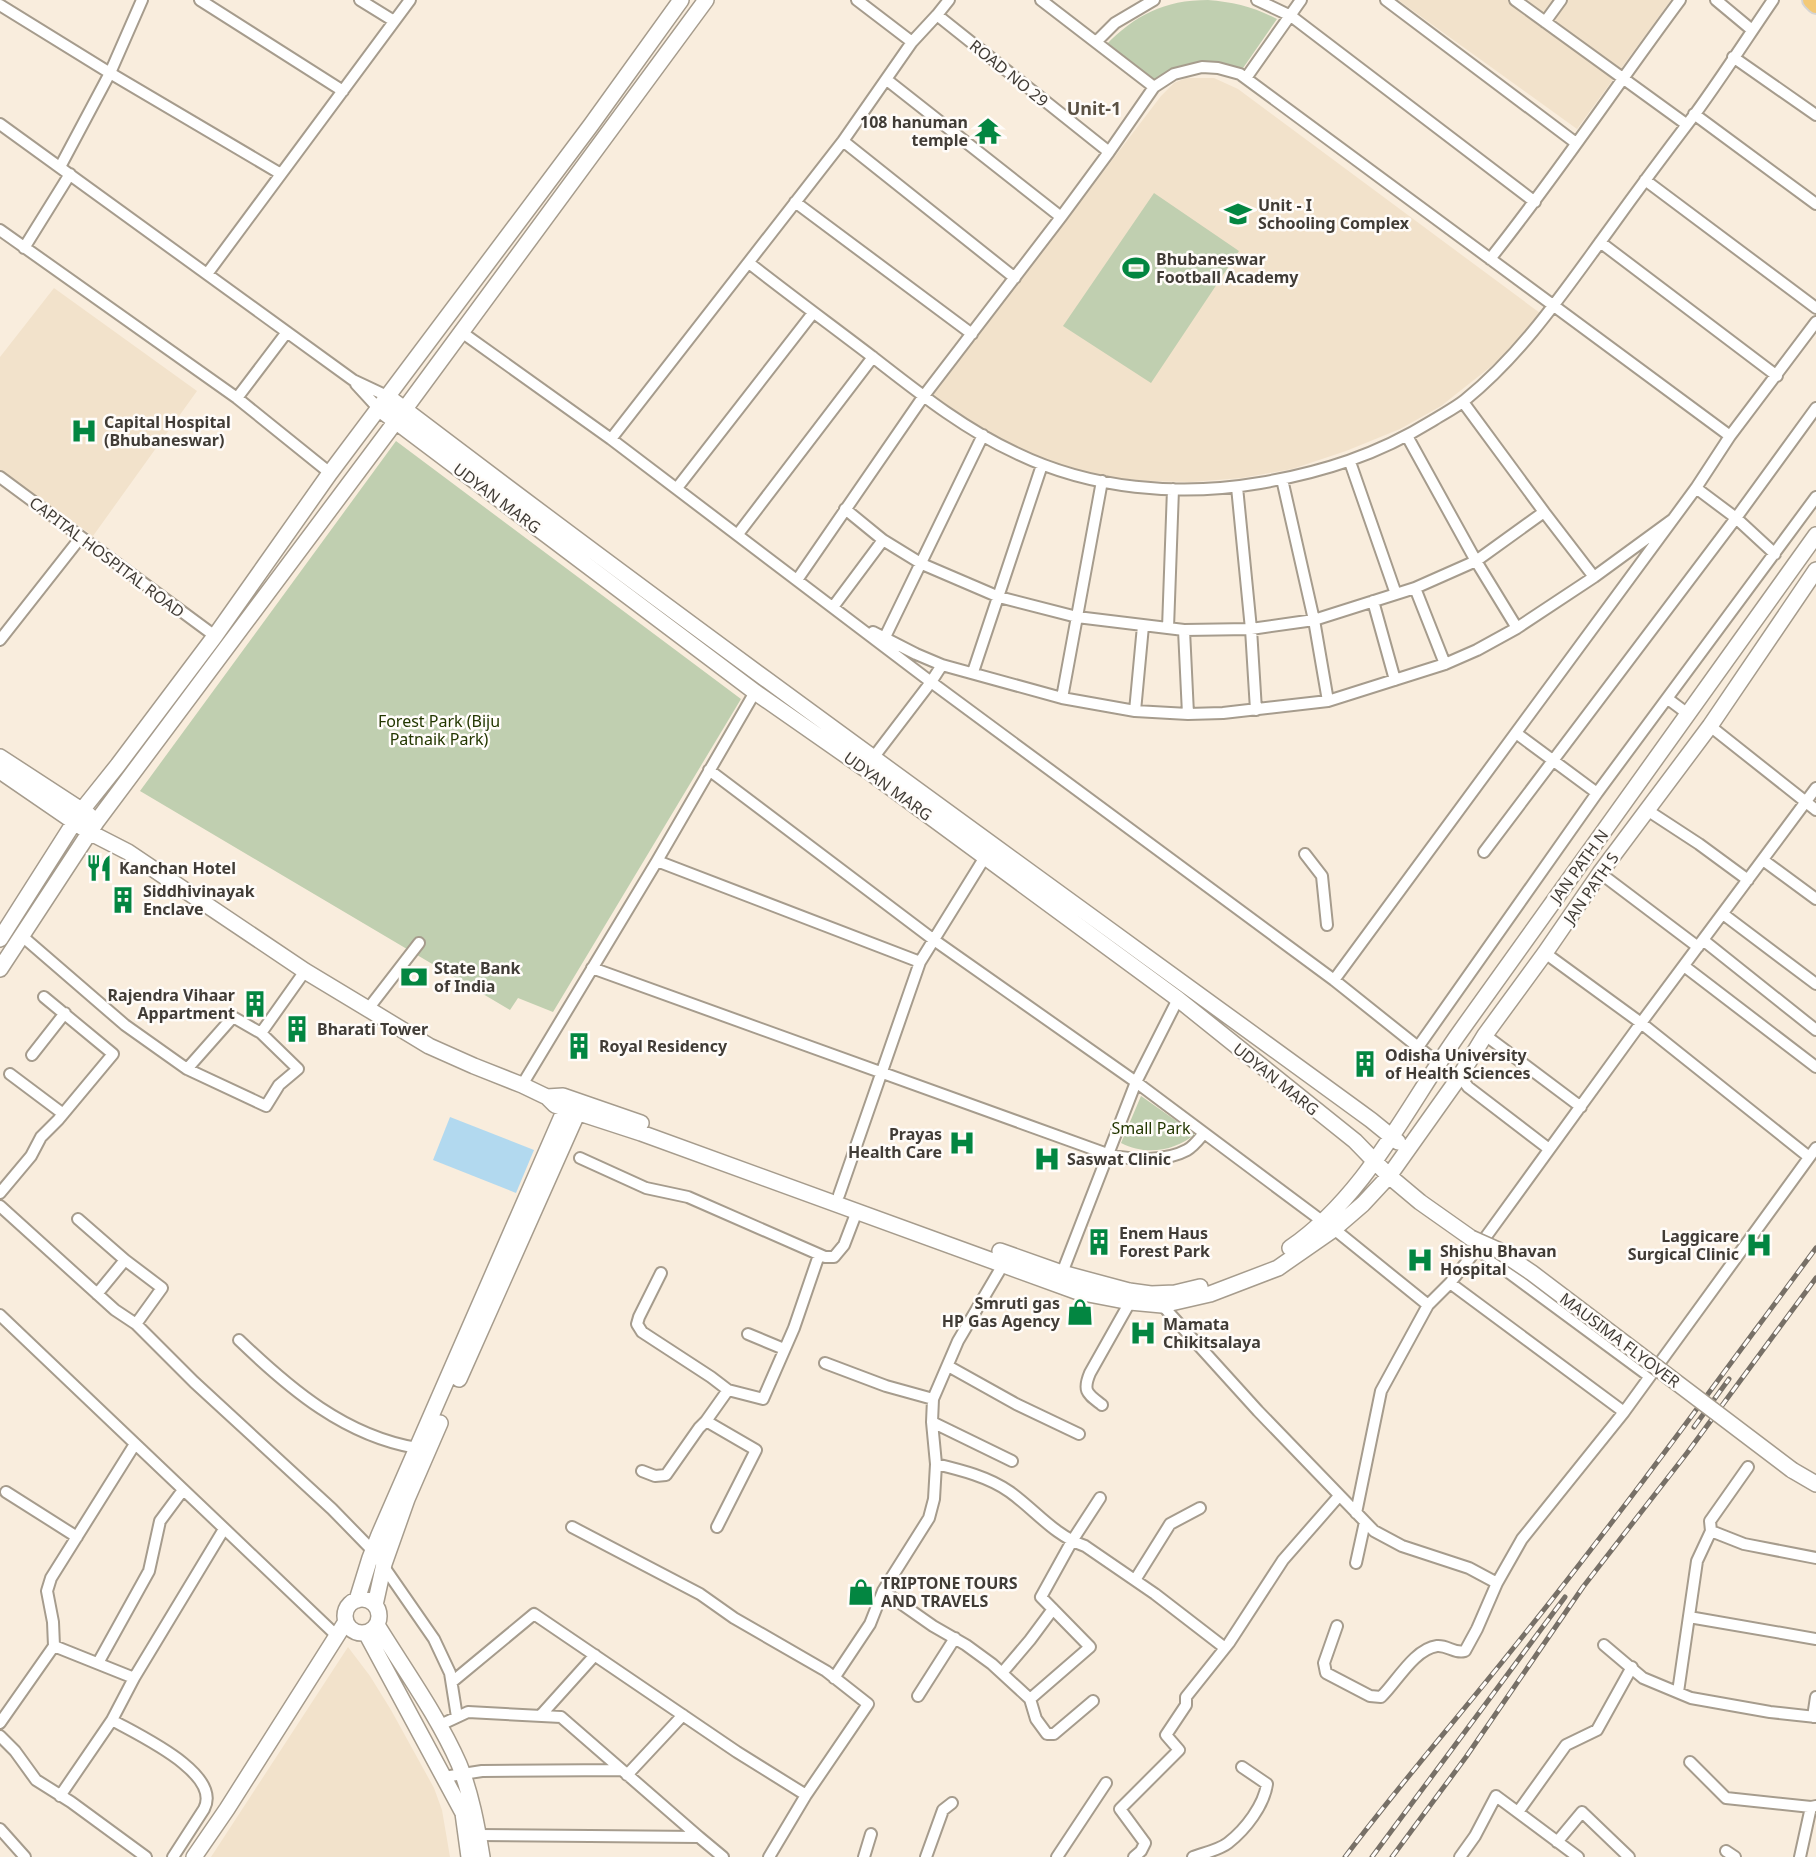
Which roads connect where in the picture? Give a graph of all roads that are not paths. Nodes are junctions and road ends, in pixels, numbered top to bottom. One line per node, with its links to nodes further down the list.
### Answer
1 (142, 0): 30 (street)
2 (200, 0): 35 (street)
3 (360, 0): 24 (street)
4 (410, 0): 24 (street)
5 (681, 0): 69 (street)
6 (706, 0): 62 (street)
7 (857, 0): 27 (street)
8 (949, 0): 22 (street)
9 (1041, 0): 28 (street)
10 (1155, 0): 28 (street)
11 (1257, 0): 23 (street)
12 (1301, 0): 23 (street)
13 (1386, 0): 41 (street)
14 (1515, 0): 25 (street)
15 (1561, 0): 25 (street)
16 (1680, 0): 31 (street)
17 (1716, 0): 26 (street)
18 (1773, 0): 26 (street)
19 (1811, 0): 21 (main road)
20 (0, 5): 30 (street)
21 (1816, 5)
22 (937, 15): 27 (street); 42 (street, ROAD NO 29)
23 (1291, 16): 32 (street); 48 (street)
24 (394, 21): 35 (street)
25 (1545, 22): 31 (street)
26 (1752, 30): 29 (street)
27 (912, 42): 33 (street)
28 (1096, 42): 34 (street)
29 (1733, 57): 36 (street); 37 (street)
30 (110, 73): 43 (street); 45 (street)
31 (1623, 77): 39 (street); 41 (street)
32 (1246, 78): 34 (street); 54 (street)
33 (887, 80): 40 (street); 50 (street)
34 (1154, 87): 42 (street)
35 (343, 91): 45 (street)
36 (1694, 114): 39 (street); 49 (street)
37 (1816, 115)
38 (0, 124): 43 (street)
39 (1686, 124): 46 (street)
40 (843, 141): 47 (street); 57 (street)
41 (1576, 143): 48 (street)
42 (1110, 152): 50 (street)
43 (60, 167): 44 (street)
44 (70, 174): 53 (street); 56 (street)
45 (281, 174): 56 (street)
46 (1645, 180): 52 (street); 59 (street)
47 (795, 202): 55 (street); 64 (street)
48 (1535, 202): 54 (street)
49 (1816, 204)
50 (1061, 217): 57 (street)
51 (0, 230): 53 (street)
52 (1600, 242): 58 (street); 66 (street)
53 (24, 248): 68 (street)
54 (1490, 259): 58 (street)
55 (748, 262): 60 (street); 76 (street)
56 (207, 274): 63 (street)
57 (1015, 278): 64 (street)
58 (1554, 304): 70 (street); 75 (street)
59 (1816, 308)
60 (813, 313): 65 (street); 84 (street)
61 (1816, 322): 66 (street)
62 (460, 331): 72 (street); 76 (street)
63 (287, 332): 68 (street); 69 (street)
64 (972, 334): 67 (street)
65 (873, 357): 67 (street); 92 (street)
66 (1777, 376): 75 (street)
67 (923, 397): 73 (street); 88 (street)
68 (237, 398): 79 (street)
69 (383, 402): 72 (street, UDYAN MARG); 79 (street)
70 (1463, 402): 74 (street); 89 (street)
71 (1816, 408): 90 (street)
72 (400, 415): 118 (street, UDYAN MARG); 121 (street, UDYAN MARG); 146 (street)
73 (983, 435): 78 (street); 98 (street)
74 (1407, 436): 77 (street); 97 (street)
75 (1730, 436): 85 (street)
76 (611, 439): 84 (street)
77 (1350, 462): 81 (street); 103 (street)
78 (1042, 465): 82 (street); 104 (street)
79 (330, 473): 115 (street)
80 (0, 477): 94 (street, CAPITAL HOSPITAL ROAD)
81 (1282, 479): 83 (street); 108 (street)
82 (1101, 481): 86 (street); 107 (street)
83 (1237, 487): 86 (street); 113 (street)
84 (677, 488): 92 (street)
85 (1696, 488): 90 (street); 91 (street)
86 (1173, 489): 111 (street)
87 (1816, 497): 96 (street)
88 (845, 509): 95 (street); 101 (street)
89 (1544, 512): 97 (street); 100 (street)
90 (1736, 518): 96 (street); 137 (street)
91 (1672, 520): 100 (street); 134 (street)
92 (738, 534): 101 (street)
93 (1816, 535): 132 (street, JAN PATH N)
94 (81, 537): 115 (street, CAPITAL HOSPITAL ROAD); 117 (street)
95 (883, 540): 98 (street); 106 (street)
96 (1775, 554): 127 (street)
97 (1476, 561): 102 (street); 112 (street)
98 (922, 564): 104 (street); 116 (street)
99 (1816, 570): 133 (street, JAN PATH S)
100 (1594, 577): 112 (street)
101 (797, 580): 106 (street)
102 (1415, 588): 103 (street); 119 (street)
103 (1396, 594): 105 (street)
104 (999, 597): 107 (street); 122 (street)
105 (1373, 601): 108 (street); 123 (street)
106 (833, 606): 109 (street)
107 (1077, 617): 110 (street); 126 (street)
108 (1314, 620): 113 (street); 128 (street)
109 (856, 624): 116 (street); 124 (street)
110 (1143, 626): 111 (street); 130 (street)
111 (1168, 628): 114 (street)
112 (1517, 628): 119 (street)
113 (1251, 629): 114 (street); 129 (street)
114 (1184, 630): 131 (street)
115 (215, 636): 145 (street)
116 (885, 637): 120 (street)
117 (0, 640)
118 (733, 655): 121 (street); 136 (street, UDYAN MARG)
119 (1445, 664): 123 (street)
120 (942, 665): 122 (street); 124 (street)
121 (723, 668): 125 (street, UDYAN MARG)
122 (973, 672): 126 (street)
123 (1395, 680): 128 (street)
124 (931, 682): 136 (street); 168 (street)
125 (755, 692): 138 (street); 149 (street, UDYAN MARG)
126 (1062, 698): 130 (street)
127 (1668, 699): 132 (street); 141 (street)
128 (1328, 701): 129 (street)
129 (1256, 710): 131 (street)
130 (1135, 711): 131 (street)
131 (1188, 714)
132 (1688, 714): 180 (street, JAN PATH N)
133 (1710, 726): 142 (street); 143 (street, JAN PATH S)
134 (1516, 733): 137 (street); 168 (street)
135 (0, 757): 145 (street)
136 (873, 758): 192 (street, UDYAN MARG)
137 (1553, 761): 141 (street); 147 (street)
138 (709, 770): 151 (street); 159 (street)
139 (0, 771): 145 (street)
140 (1816, 788): 142 (street)
141 (1597, 793): 178 (street)
142 (1805, 803): 144 (street); 150 (street)
143 (1647, 810): 152 (street, JAN PATH S); 153 (street)
144 (1816, 810)
145 (78, 816): 146 (street); 158 (street)
146 (93, 826): 157 (street); 167 (street)
147 (1484, 852)
148 (1305, 854): 156 (street)
149 (985, 857): 159 (street); 171 (street, UDYAN MARG)
150 (1763, 860): 153 (street); 154 (street)
151 (657, 861): 163 (street); 165 (street)
152 (1600, 873): 161 (street); 162 (street, JAN PATH S)
153 (1748, 880): 155 (street)
154 (1816, 899)
155 (1723, 914): 161 (street); 169 (street)
156 (1327, 925)
157 (22, 936): 166 (street); 182 (street)
158 (0, 939)
159 (934, 940): 163 (street); 186 (street)
160 (418, 943): 172 (street)
161 (1701, 944): 164 (street); 175 (street)
162 (1545, 953): 174 (street); 177 (street, JAN PATH S)
163 (920, 962): 183 (street)
164 (1684, 966): 174 (street); 181 (street)
165 (592, 968): 183 (street); 187 (street)
166 (0, 969)
167 (305, 971): 172 (street); 176 (street)
168 (1334, 980): 178 (street)
169 (1816, 984)
170 (44, 997): 173 (street)
171 (1178, 999): 186 (street); 198 (street, UDYAN MARG)
172 (368, 1009): 187 (street)
173 (65, 1013): 179 (street); 190 (street)
174 (1641, 1023): 189 (street); 195 (street)
175 (1816, 1030)
176 (261, 1033): 182 (street); 182 (street)
177 (1485, 1035): 185 (street, JAN PATH S); 189 (street)
178 (1418, 1047): 180 (street)
179 (32, 1055)
180 (1438, 1063): 192 (street, JAN PATH N)
181 (1816, 1067)
182 (187, 1069)
183 (882, 1073): 196 (street); 201 (street)
184 (10, 1074): 190 (street)
185 (1460, 1076): 193 (street, JAN PATH S); 194 (street)
186 (1136, 1082): 191 (street); 196 (street)
187 (522, 1085): 188 (street)
188 (574, 1106): 201 (street); 204 (street); 219 (street)
189 (1581, 1107): 194 (street)
190 (62, 1113): 200 (street)
191 (1204, 1133): 196 (street); 206 (street)
192 (1391, 1137): 193 (street, UDYAN MARG); 198 (street, JAN PATH N)
193 (1408, 1149): 199 (street, JAN PATH S)
194 (1549, 1149): 207 (street)
195 (1813, 1153): 226 (street)
196 (1110, 1155): 212 (street)
197 (580, 1158): 208 (street)
198 (1374, 1161): 199 (street, UDYAN MARG); 206 (street, JAN PATH N)
199 (1389, 1176): 202 (street, UDYAN MARG); 206 (street, JAN PATH S)
200 (0, 1193)
201 (839, 1195): 212 (street)
202 (1420, 1203): 207 (street, MAUSIMA FLYOVER)
203 (0, 1206): 214 (street)
204 (857, 1211): 208 (street); 210 (street)
205 (78, 1219): 209 (street)
206 (1328, 1225): 215 (street); 216 (street); 217 (street)
207 (1474, 1244): 213 (street); 226 (street); 240 (street, MAUSIMA FLYOVER, bridge)
208 (819, 1255): 223 (street)
209 (124, 1260): 214 (street); 220 (street)
210 (1004, 1263): 215 (street); 225 (street)
211 (661, 1273): 227 (street)
212 (1062, 1273): 215 (street)
213 (1450, 1282): 217 (street); 230 (street)
214 (97, 1294): 220 (street)
215 (1130, 1296): 216 (street); 229 (street)
216 (1162, 1305): 243 (street)
217 (1428, 1305): 246 (street)
218 (0, 1315): 234 (street)
219 (478, 1323): 235 (street); 257 (street)
220 (136, 1324): 254 (street)
221 (748, 1334): 223 (street)
222 (239, 1340): 235 (street)
223 (784, 1349): 227 (street)
224 (825, 1363): 228 (street)
225 (948, 1366): 228 (street); 233 (street)
226 (1650, 1376): 230 (street)
227 (728, 1390): 231 (street)
228 (933, 1399): 232 (street)
229 (1102, 1405)
230 (1624, 1412): 259 (street)
231 (706, 1421): 239 (street); 249 (street)
232 (932, 1422): 236 (street); 237 (street)
233 (1079, 1434)
234 (135, 1444): 241 (street); 252 (street)
235 (417, 1449): 254 (street)
236 (1012, 1461)
237 (936, 1464): 253 (street); 260 (street)
238 (1748, 1467): 251 (street)
239 (642, 1471)
240 (1816, 1484)
241 (183, 1490): 250 (street); 274 (street)
242 (6, 1492): 252 (street)
243 (1339, 1496): 246 (street); 272 (street)
244 (1100, 1498): 253 (street)
245 (1200, 1508): 258 (street)
246 (1356, 1513): 247 (street)
247 (1365, 1522): 256 (street); 259 (street)
248 (572, 1527): 278 (street)
249 (717, 1527)
250 (224, 1528): 266 (street); 277 (street)
251 (1711, 1531): 255 (street); 264 (street)
252 (77, 1536): 271 (street)
253 (1072, 1541): 258 (street); 263 (street)
254 (373, 1551): 257 (street); 261 (street)
255 (1816, 1558)
256 (1356, 1563)
257 (384, 1564): 262 (street); 279 (street)
258 (1135, 1580): 272 (street)
259 (1497, 1583): 265 (street)
260 (883, 1591): 268 (street); 278 (street)
261 (357, 1600): 262 (street); 266 (street)
262 (375, 1605): 267 (street)
263 (1053, 1609): 276 (street); 283 (street)
264 (1689, 1617): 269 (street); 280 (street)
265 (1337, 1626)
266 (341, 1629): 267 (street); 313 (street)
267 (371, 1629): 291 (street); 297 (street)
268 (955, 1638): 276 (street); 281 (street)
269 (1816, 1639)
270 (1604, 1645): 275 (street)
271 (54, 1646): 274 (street); 290 (street)
272 (1225, 1648): 309 (street)
273 (595, 1655): 279 (street); 285 (street); 286 (street)
274 (98, 1664): 277 (street)
275 (1632, 1667): 280 (street); 303 (street)
276 (1002, 1673): 283 (street)
277 (134, 1678): 289 (street)
278 (834, 1678): 299 (street)
279 (452, 1682): 287 (street)
280 (1678, 1692): 288 (street)
281 (918, 1696)
282 (1816, 1697): 288 (street)
283 (1030, 1699): 284 (street)
284 (1093, 1701)
285 (682, 1715): 296 (street); 299 (street)
286 (541, 1716): 287 (street); 296 (street)
287 (457, 1717): 291 (street)
288 (1814, 1717)
289 (112, 1720): 300 (street); 312 (street)
290 (0, 1723)
291 (438, 1726): 295 (street)
292 (0, 1736): 300 (street)
293 (1690, 1762): 302 (street)
294 (1242, 1767): 321 (street)
295 (462, 1773): 296 (street); 297 (street); 306 (street)
296 (625, 1773): 307 (street)
297 (444, 1778): 314 (street)
298 (1106, 1783): 320 (street)
299 (806, 1795): 317 (street)
300 (60, 1796): 311 (street)
301 (952, 1803): 319 (street)
302 (1814, 1807): 325 (street)
303 (1518, 1812): 308 (street); 322 (street)
304 (0, 1829): 310 (street)
305 (871, 1834): 318 (street)
306 (478, 1835): 307 (street); 315 (street)
307 (699, 1837): 316 (street)
308 (1557, 1842): 323 (street); 324 (street)
309 (1140, 1855)
310 (26, 1857)
311 (146, 1857)
312 (172, 1857)
313 (194, 1857)
314 (469, 1857)
315 (482, 1857)
316 (723, 1857)
317 (769, 1857)
318 (864, 1857)
319 (926, 1857)
320 (1057, 1857)
321 (1193, 1857)
322 (1460, 1857)
323 (1578, 1857)
324 (1629, 1857)
325 (1800, 1857)

